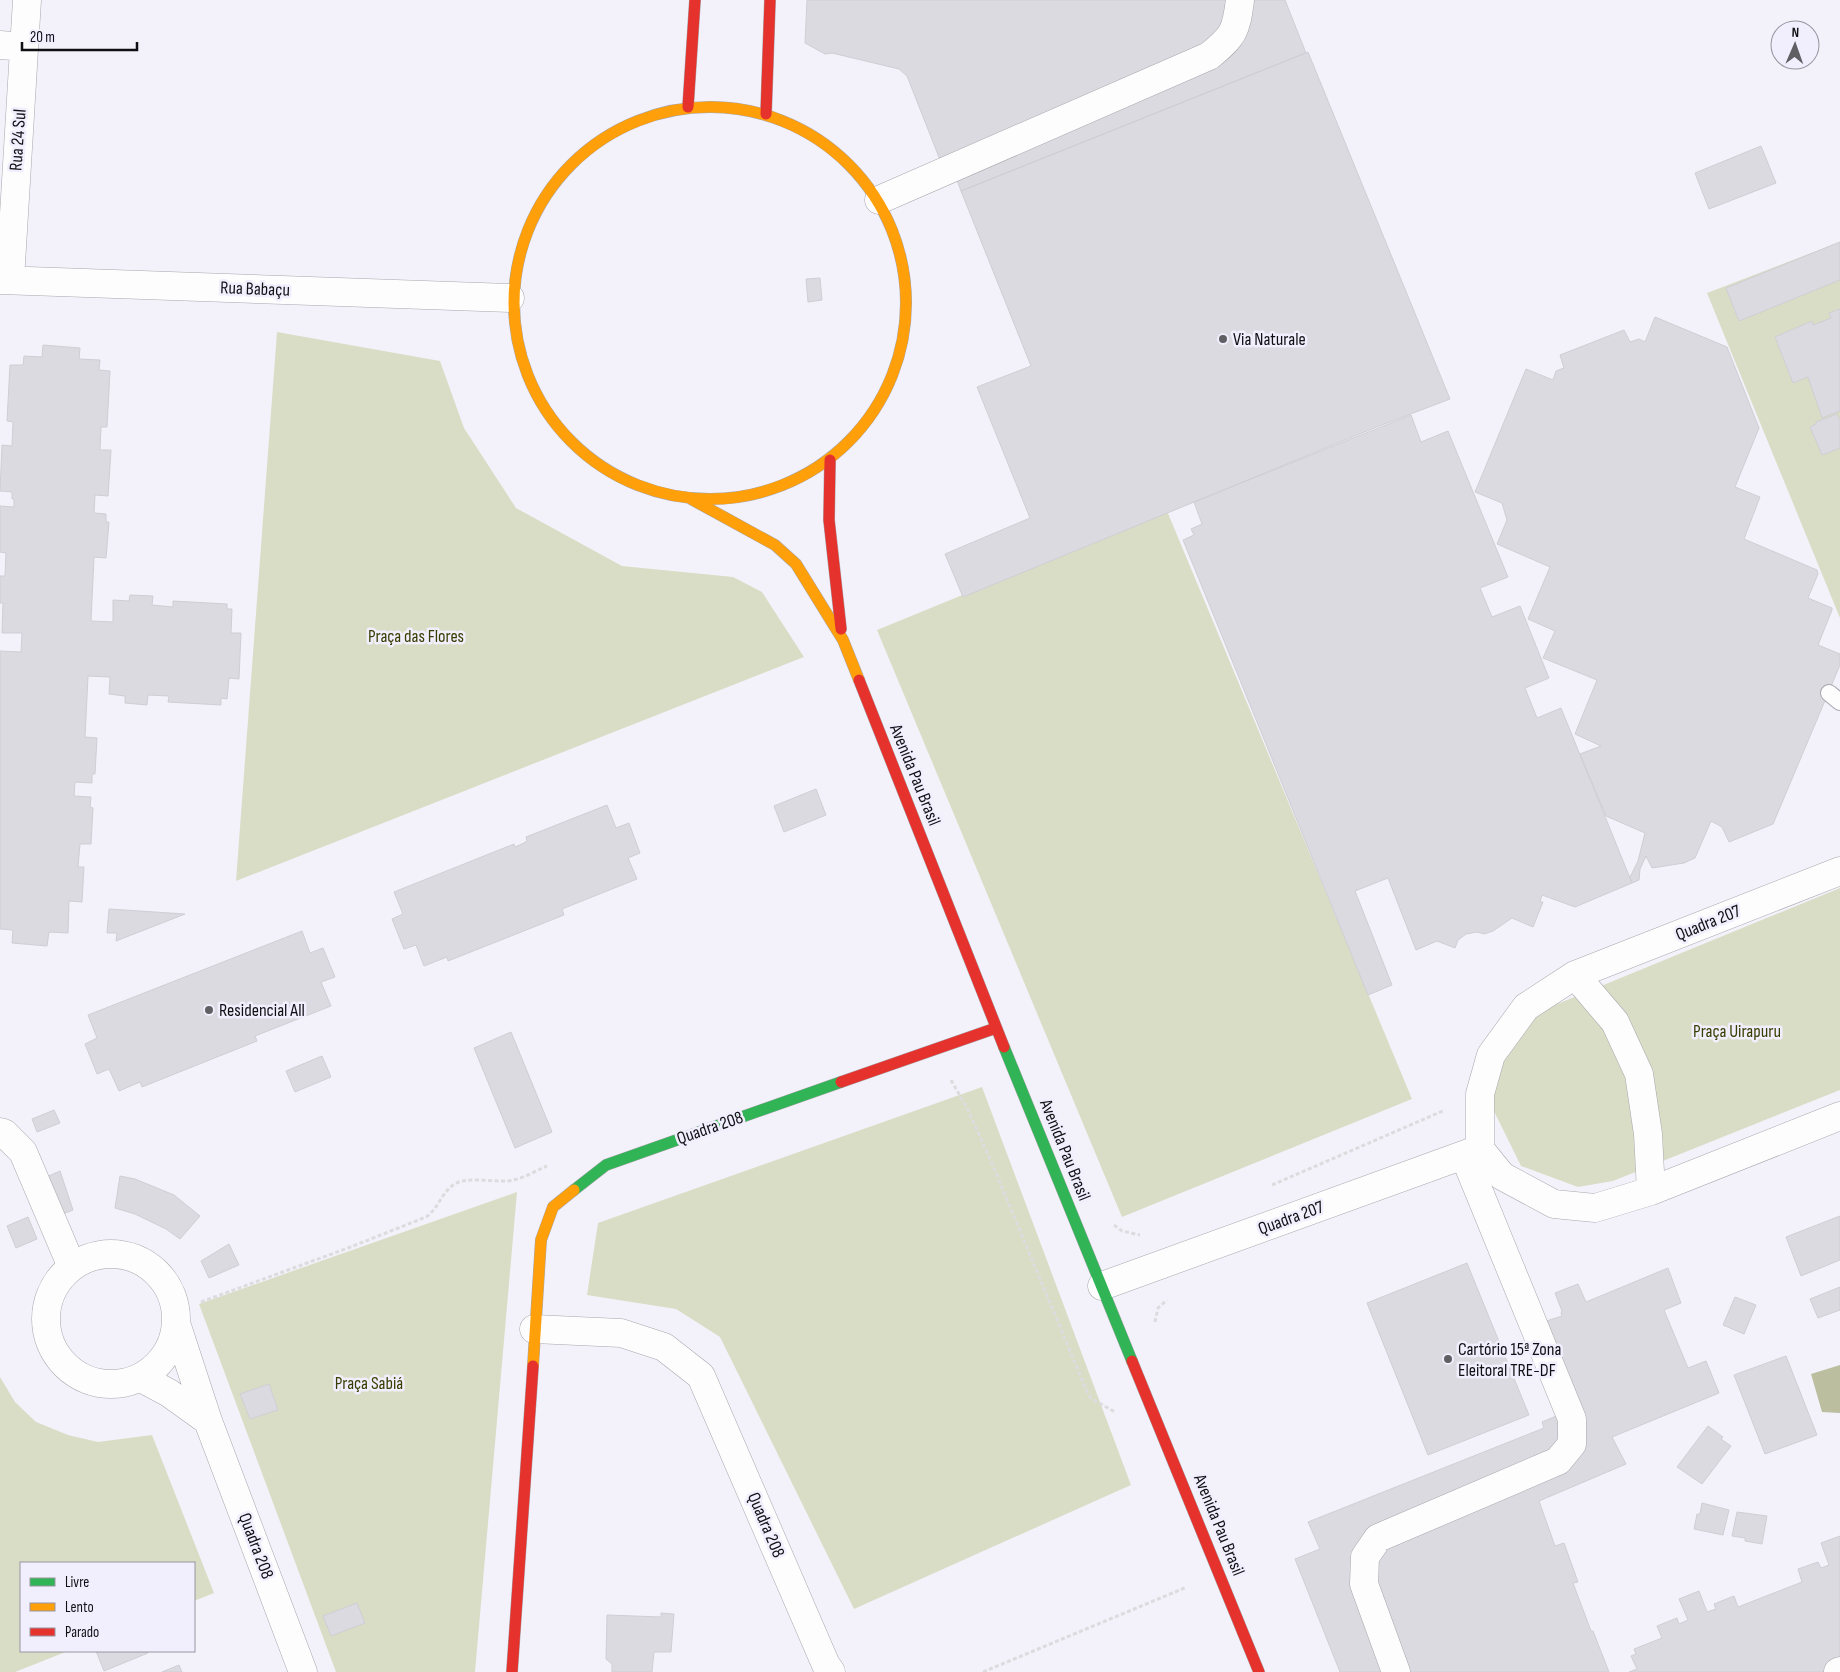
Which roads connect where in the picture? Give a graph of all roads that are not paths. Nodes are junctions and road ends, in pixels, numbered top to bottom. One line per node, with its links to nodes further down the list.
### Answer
1 (27, 0): 5 (street, Rua 24 Sul)
2 (695, 0): 6 (street)
3 (770, 0): 7 (street)
4 (1240, 0): 8 (street)
5 (12, 46): 9 (street, Rua 24 Sul)
6 (688, 107): 7 (street); 10 (street)
7 (766, 114): 8 (street)
8 (879, 200): 11 (street)
9 (5, 280): 10 (street, Rua Babaçu)
10 (510, 298): 12 (street)
11 (830, 460): 12 (street); 13 (street, Avenida Pau Brasil)
12 (691, 500): 13 (street, Avenida Pau Brasil)
13 (843, 640): 16 (street, Avenida Pau Brasil)
14 (1840, 871): 15 (street, Quadra 207)
15 (1575, 975): 19 (street, Quadra 207); 20 (street)
16 (996, 1028): 22 (street, Avenida Pau Brasil); 24 (street, Quadra 208)
17 (1840, 1116): 20 (street)
18 (0, 1132): 21 (street)
19 (1472, 1152): 20 (street); 22 (street, Quadra 207); 31 (street)
20 (1651, 1191)
21 (72, 1267): 23 (street); 25 (street)
22 (1102, 1286): 30 (street, Avenida Pau Brasil)
23 (176, 1315): 25 (street); 26 (street, Quadra 208)
24 (534, 1329): 28 (street, Quadra 208); 29 (street, Quadra 208)
25 (141, 1378): 26 (street)
26 (208, 1421): 27 (street, Quadra 208)
27 (303, 1672)
28 (512, 1672)
29 (832, 1672)
30 (1260, 1672)
31 (1396, 1672)

